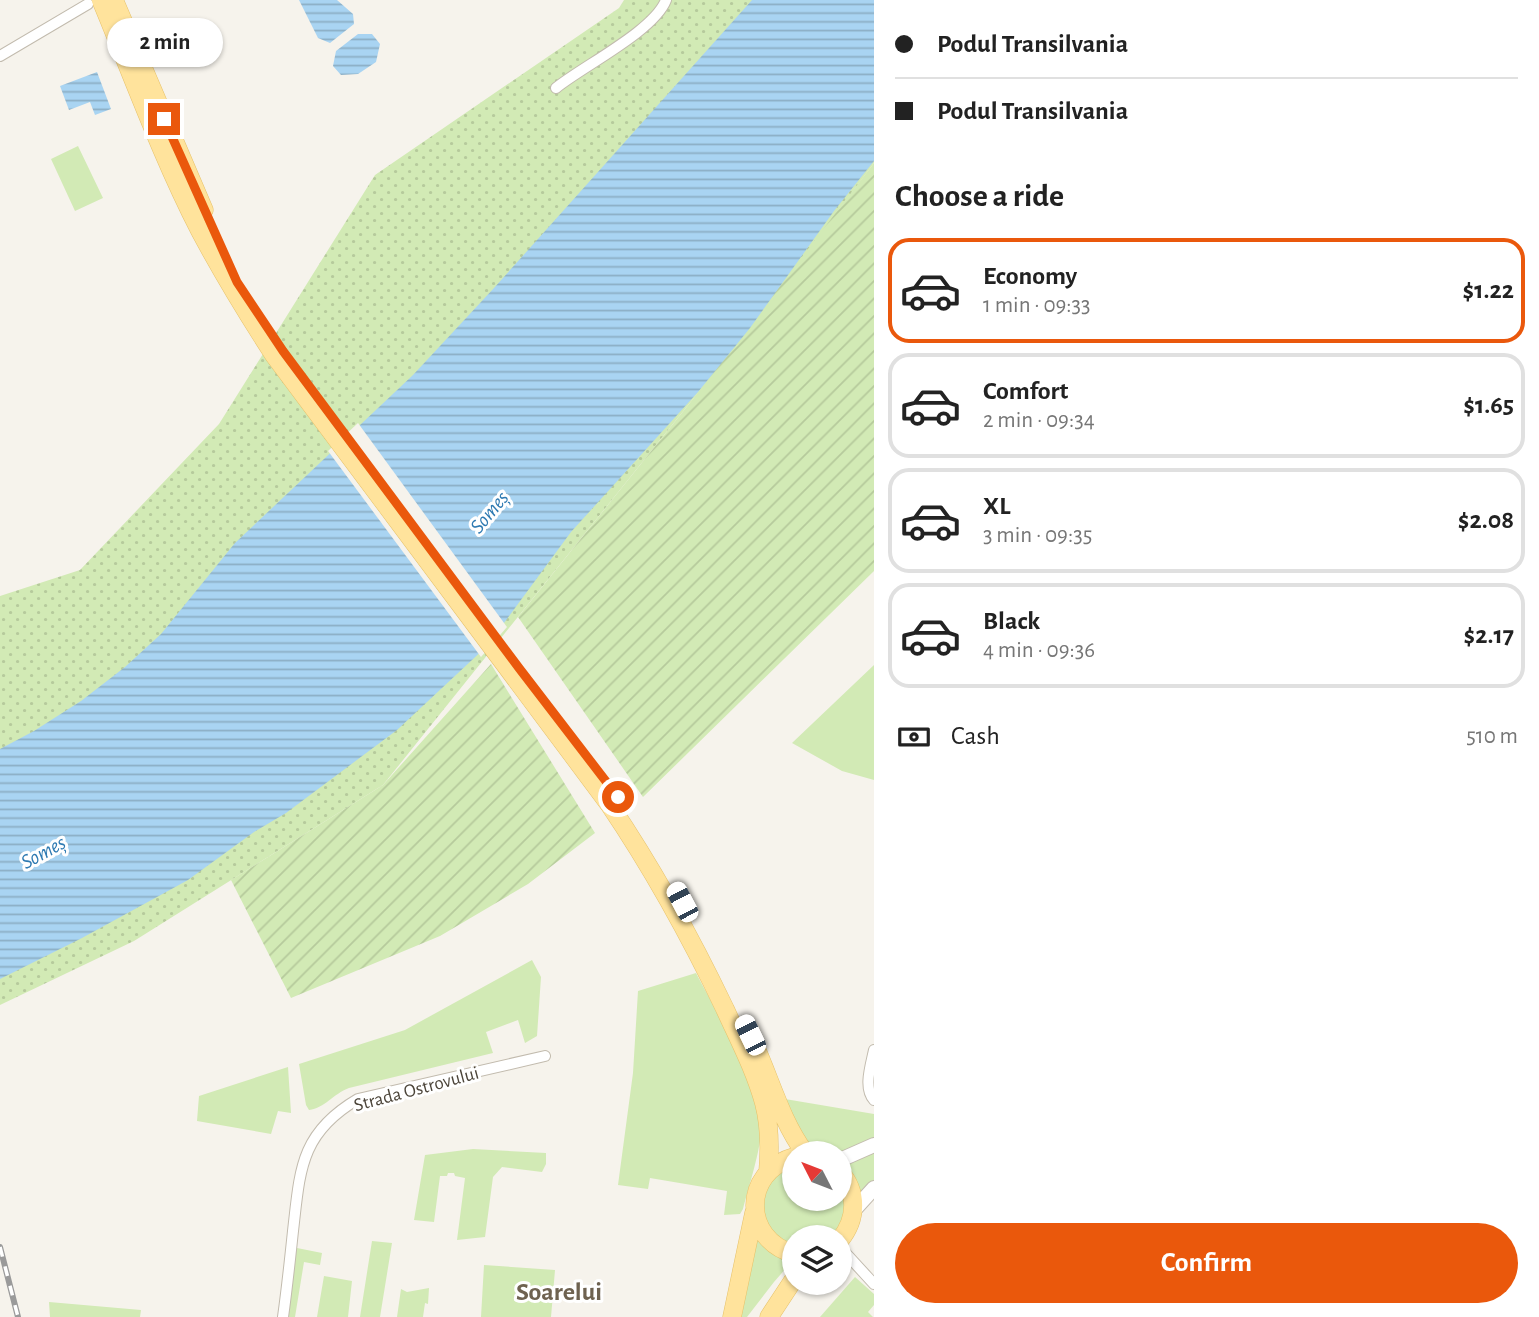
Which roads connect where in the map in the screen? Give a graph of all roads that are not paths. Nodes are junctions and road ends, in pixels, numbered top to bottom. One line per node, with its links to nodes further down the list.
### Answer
1 (114, 0): 6 (main road)
2 (666, 0): 5 (street)
3 (94, 2): 4 (street); 6 (main road)
4 (0, 56)
5 (556, 88)
6 (158, 122): 7 (main road)
7 (715, 977): 11 (main road); 15 (main road)
8 (874, 1050): 10 (street)
9 (545, 1056): 25 (street, Strada Ostrovului)
10 (874, 1100)
11 (796, 1141)
12 (874, 1145): 13 (street)
13 (852, 1155)
14 (782, 1162): 15 (main road)
15 (768, 1172): 18 (main road)
16 (874, 1188): 19 (street)
17 (852, 1198): 19 (main road)
18 (755, 1210): 21 (main road); 26 (main road)
19 (854, 1210): 20 (main road)
20 (850, 1225)
21 (782, 1250)
22 (852, 1260): 23 (street)
23 (874, 1284)
24 (783, 1295): 27 (main road)
25 (284, 1317)
26 (732, 1317)
27 (769, 1317)

